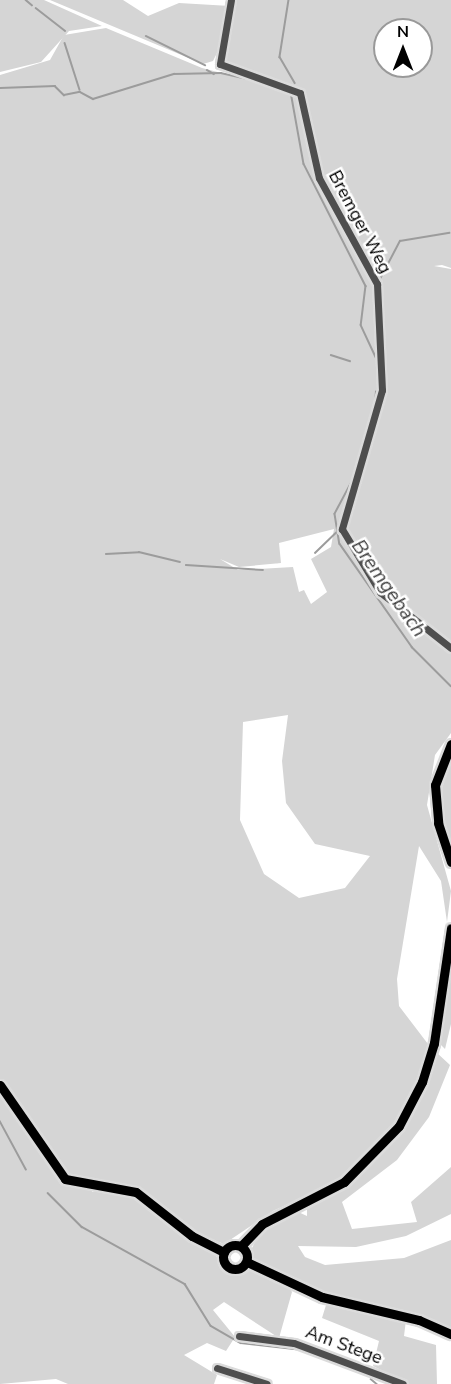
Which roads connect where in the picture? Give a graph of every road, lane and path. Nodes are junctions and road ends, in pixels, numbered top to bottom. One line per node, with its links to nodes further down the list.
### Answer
1 (231, 0): 2 (street, Bremger Weg)
2 (451, 648)
3 (451, 744): 4 (main road)
4 (451, 862)
5 (451, 928): 7 (main road)
6 (0, 1084): 8 (main road)
7 (241, 1246): 8 (main road); 9 (main road)
8 (224, 1252): 9 (main road)
9 (247, 1262): 10 (main road)
10 (451, 1334)
11 (239, 1336): 14 (street, Am Stege)
12 (217, 1368): 13 (street)
13 (267, 1384)
14 (403, 1384)

